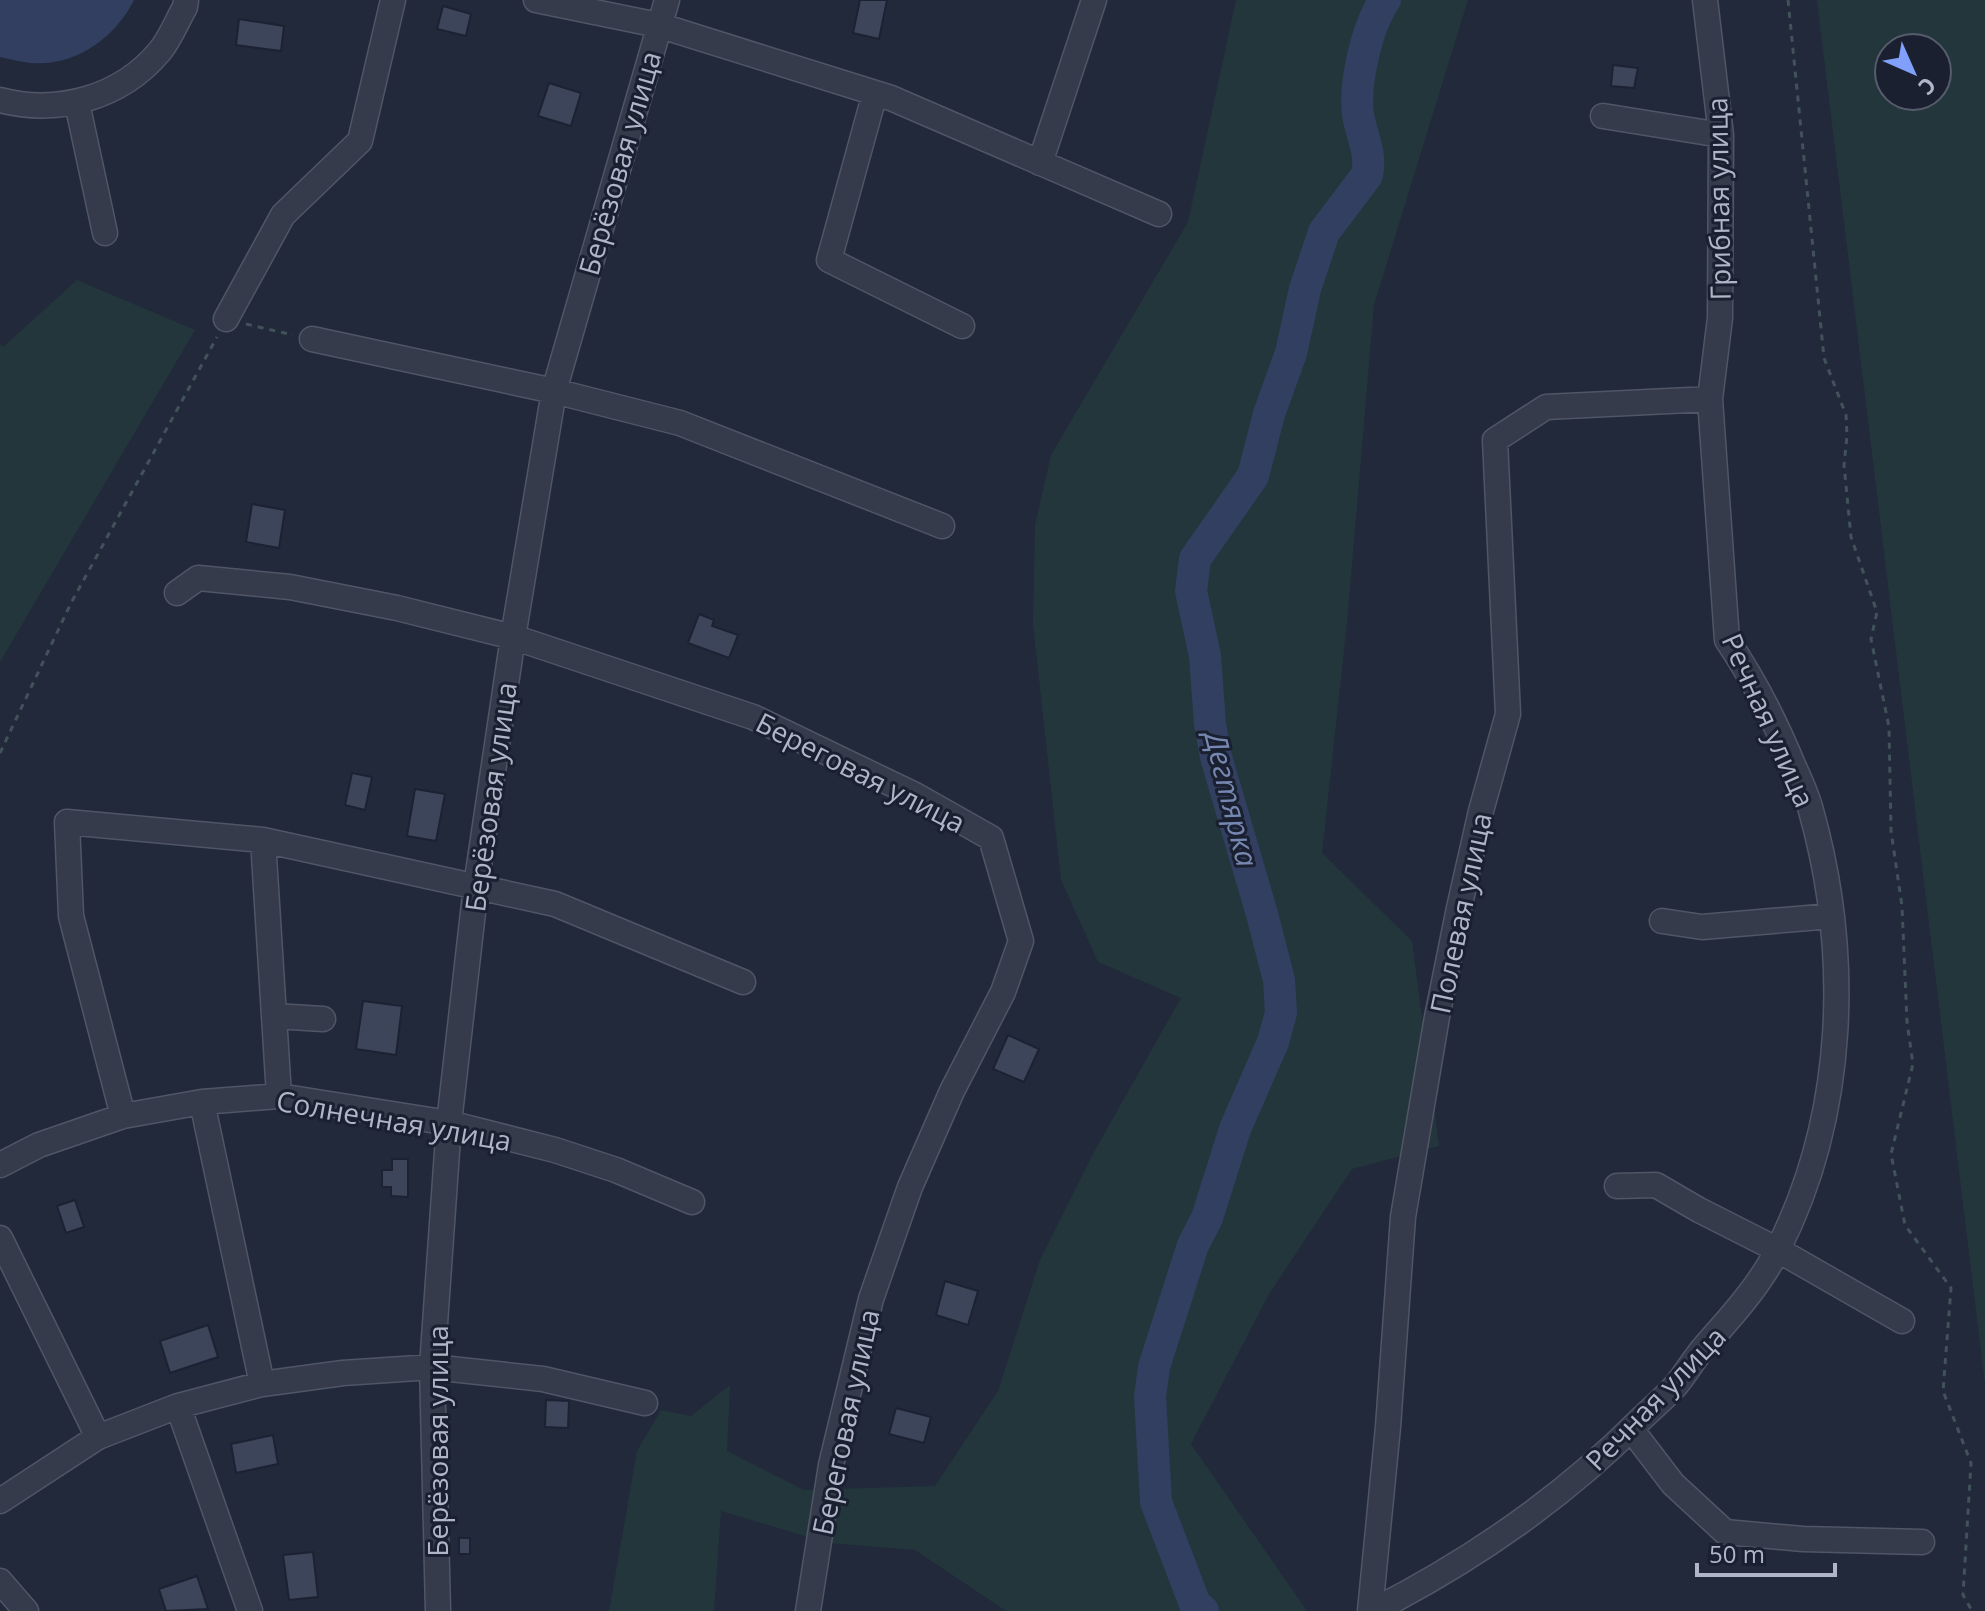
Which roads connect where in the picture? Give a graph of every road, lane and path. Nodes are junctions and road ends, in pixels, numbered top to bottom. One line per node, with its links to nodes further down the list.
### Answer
1 (186, 0): 11 (street)
2 (393, 0): 17 (street)
3 (536, 0): 8 (street)
4 (667, 0): 8 (street, Берёзовая улица)
5 (1094, 0): 14 (street)
6 (1705, 0): 13 (street, Грибная улица)
7 (1788, 0): 57 (path)
8 (658, 25): 9 (street); 20 (street, Берёзовая улица)
9 (875, 93): 14 (street); 18 (street)
10 (0, 100): 11 (street)
11 (77, 103): 16 (street)
12 (1603, 116): 13 (street)
13 (1721, 135): 21 (street, Грибная улица)
14 (1040, 163): 15 (street)
15 (1159, 214)
16 (105, 233)
17 (226, 319): 19 (path); 25 (path)
18 (962, 326)
19 (312, 339): 20 (street)
20 (554, 391): 22 (street); 24 (street, Берёзовая улица)
21 (1710, 399): 28 (street, Речная улица); 56 (street, Полевая улица)
22 (942, 526)
23 (177, 593): 24 (street, Береговая улица)
24 (513, 637): 27 (street, Берёзовая улица); 55 (street, Береговая улица)
25 (0, 753)
26 (263, 840): 27 (street); 31 (street); 35 (street)
27 (476, 886): 30 (street); 36 (street, Берёзовая улица)
28 (1832, 916): 29 (street); 41 (street, Речная улица)
29 (1662, 921)
30 (743, 982)
31 (274, 1016): 32 (street); 33 (street)
32 (323, 1019)
33 (279, 1096): 34 (street, Солнечная улица); 36 (street, Солнечная улица)
34 (202, 1102): 35 (street, Солнечная улица); 44 (street)
35 (123, 1116): 37 (street, Солнечная улица)
36 (449, 1123): 39 (street, Солнечная улица); 43 (street, Берёзовая улица)
37 (0, 1165)
38 (1617, 1186): 41 (street)
39 (692, 1202)
40 (0, 1238): 48 (street)
41 (1778, 1250): 42 (street); 47 (street, Речная улица)
42 (1902, 1321)
43 (432, 1367): 44 (street); 45 (street); 54 (street, Берёзовая улица)
44 (262, 1384): 46 (street)
45 (645, 1403)
46 (178, 1406): 48 (street); 53 (street)
47 (1631, 1429): 50 (street); 56 (street, Речная улица)
48 (98, 1437): 49 (street)
49 (0, 1501)
50 (1922, 1542)
51 (0, 1581): 52 (street)
52 (26, 1611)
53 (250, 1611)
54 (438, 1611)
55 (808, 1611)
56 (1372, 1611)
57 (1972, 1611)

